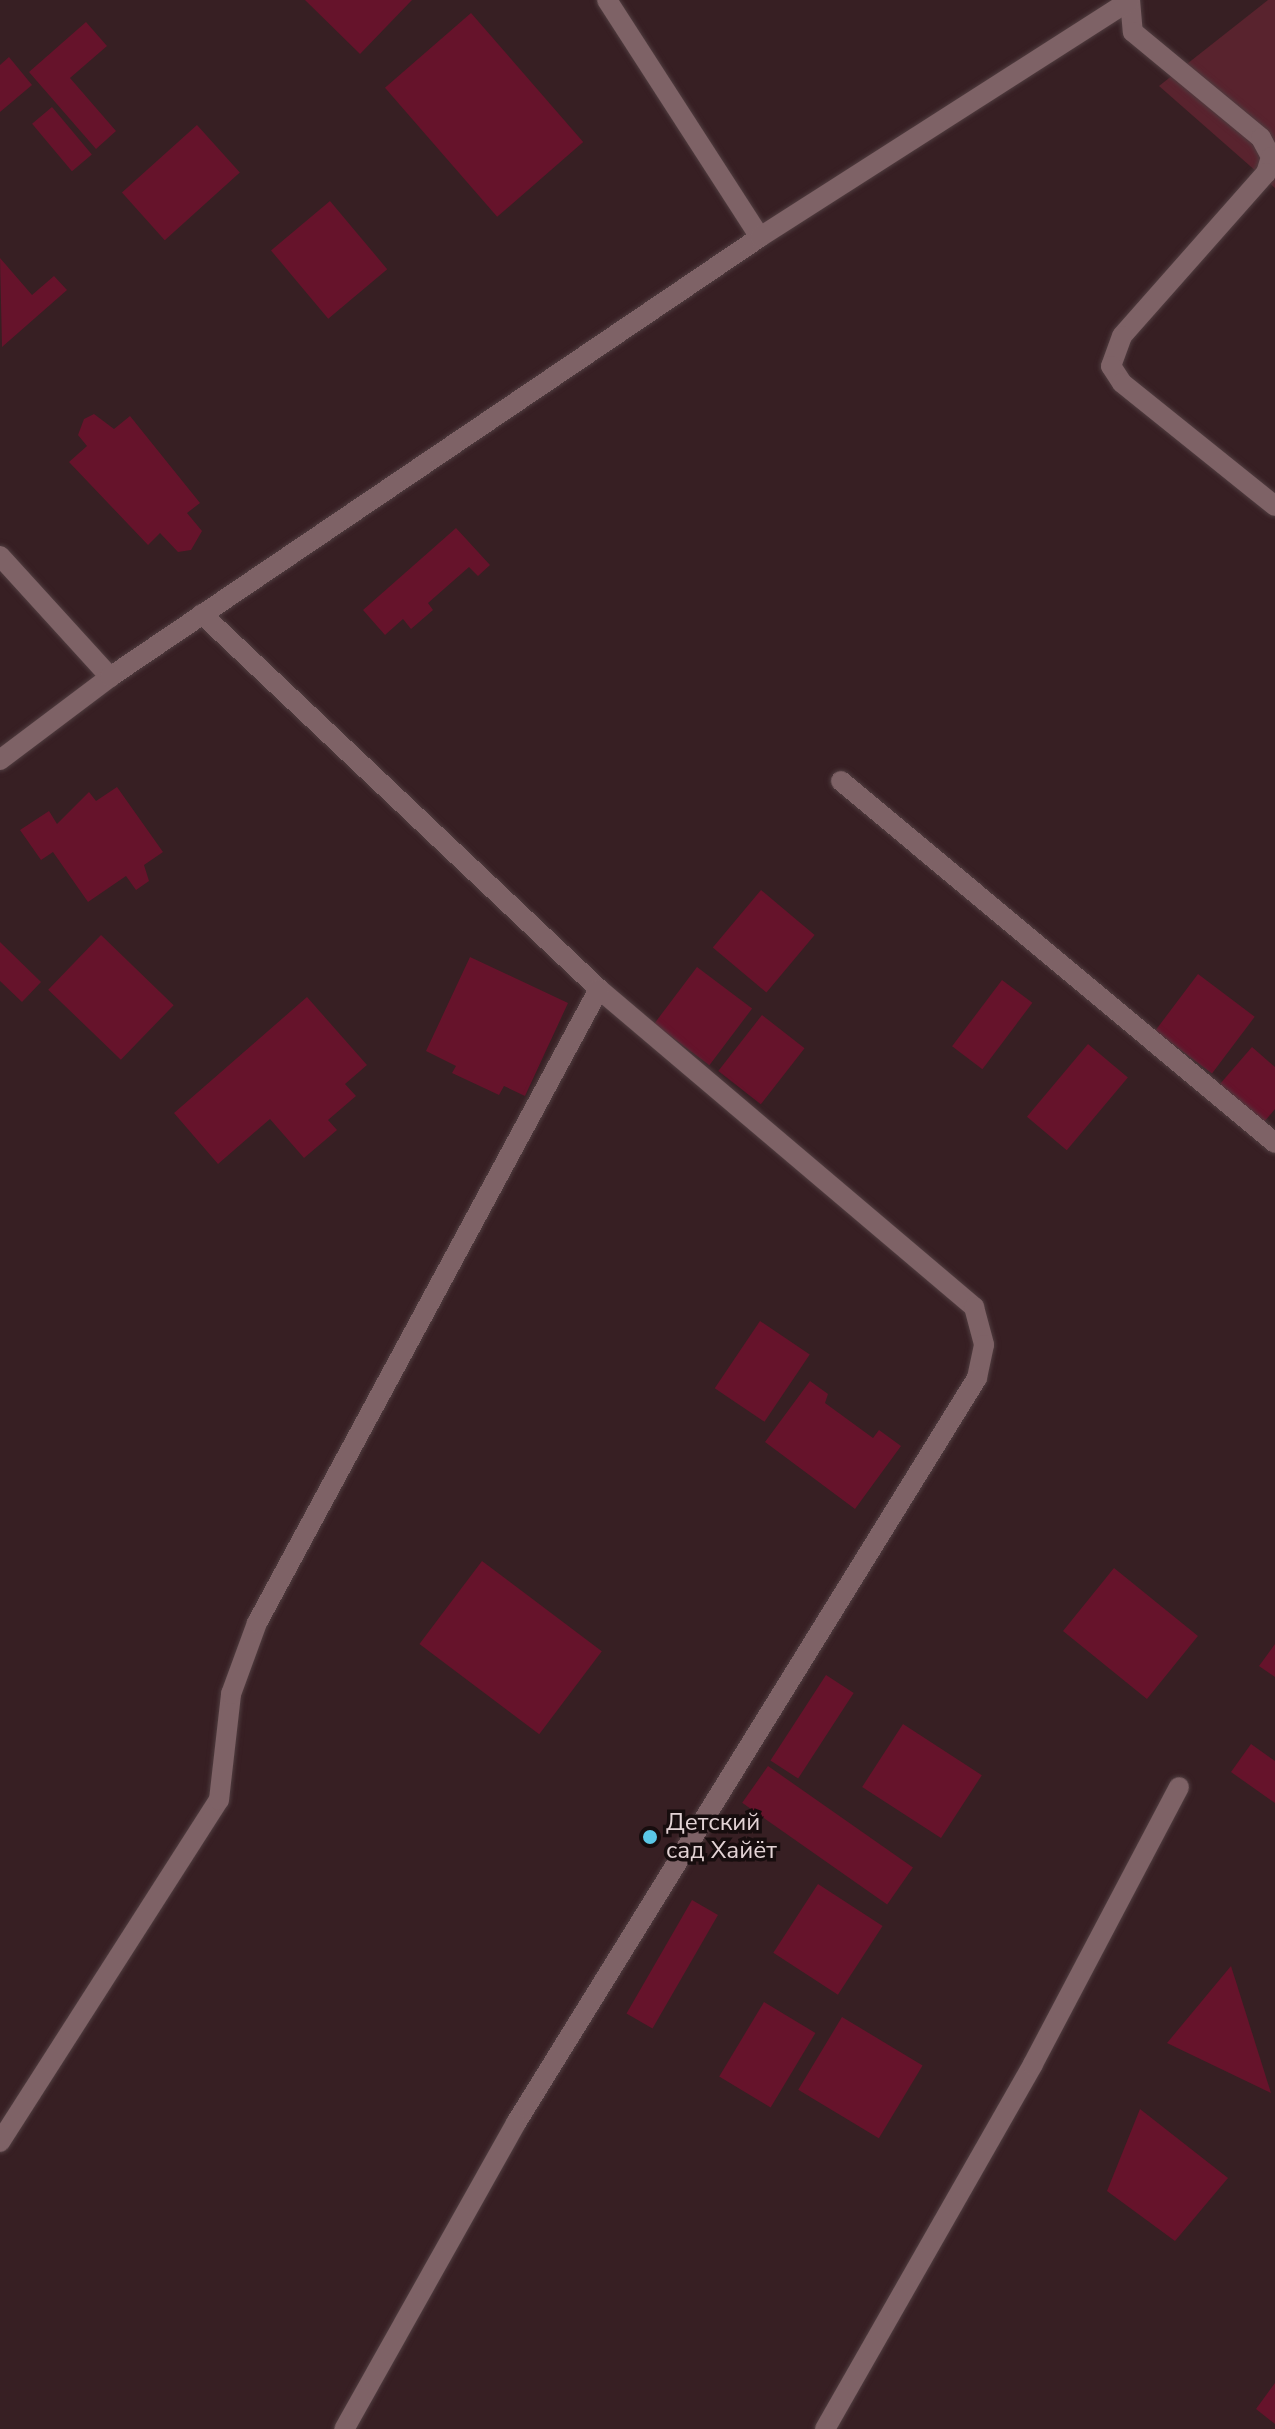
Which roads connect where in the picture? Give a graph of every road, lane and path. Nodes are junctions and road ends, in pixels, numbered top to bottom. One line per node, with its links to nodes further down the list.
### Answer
1 (607, 0): 3 (street)
2 (1130, 0): 3 (street); 4 (street)
3 (760, 237): 6 (street)
4 (1275, 506)
5 (0, 556): 7 (street)
6 (202, 614): 7 (street); 10 (street)
7 (110, 677): 8 (street)
8 (0, 760)
9 (841, 781): 11 (street)
10 (599, 989): 13 (street); 14 (street)
11 (1275, 1143)
12 (1179, 1787): 15 (street)
13 (0, 2142)
14 (344, 2429)
15 (825, 2429)

